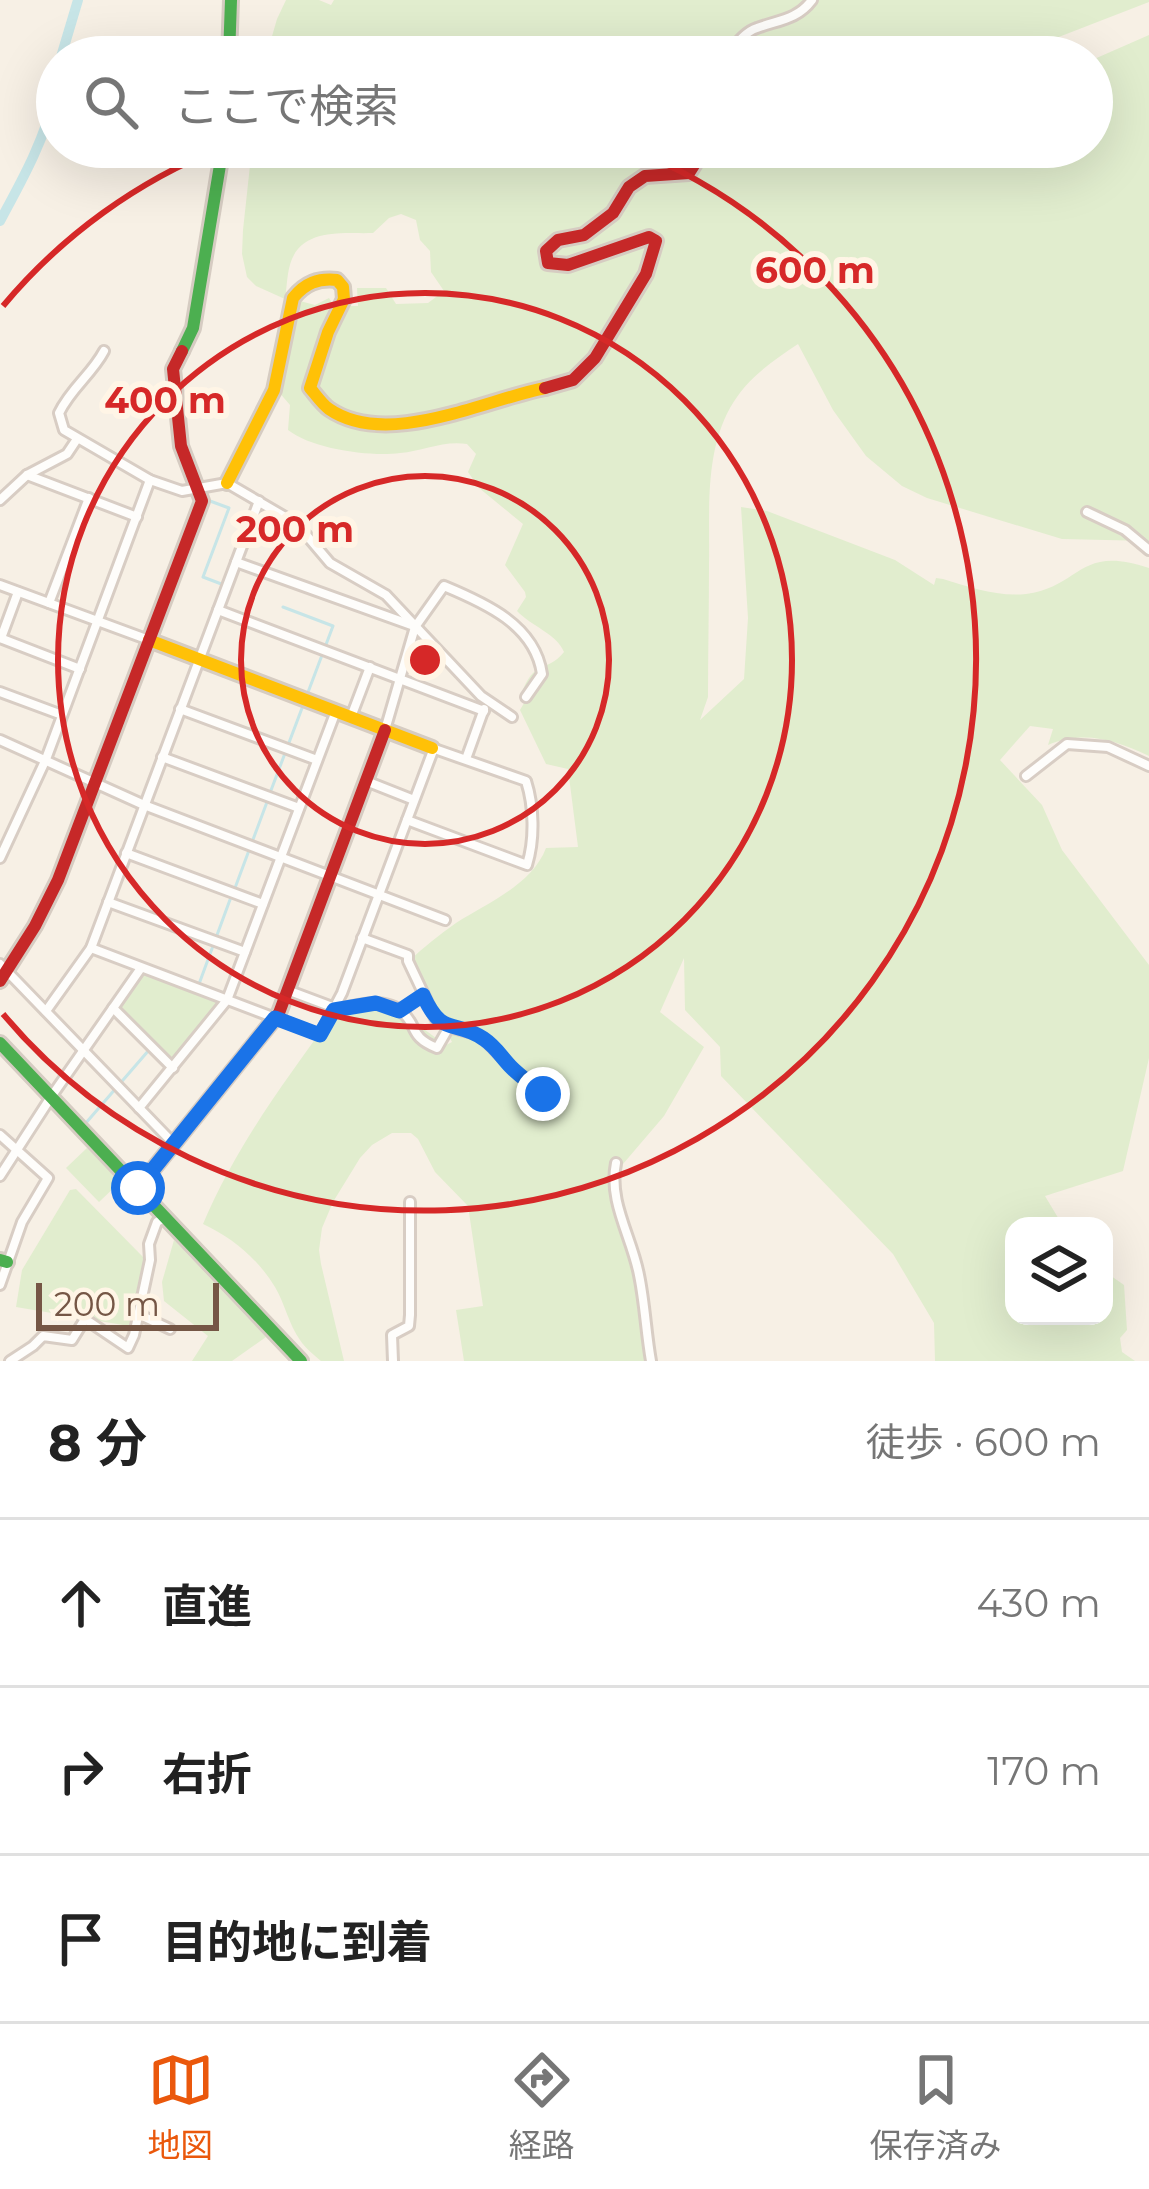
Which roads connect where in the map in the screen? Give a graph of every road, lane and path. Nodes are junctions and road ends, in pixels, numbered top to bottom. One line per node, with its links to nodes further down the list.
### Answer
1 (230, 0): 3 (street)
2 (812, 0): 4 (street)
3 (229, 36)
4 (746, 36)
5 (219, 168): 12 (street)
6 (692, 168): 11 (street)
7 (104, 351): 8 (street)
8 (76, 439): 9 (street); 10 (street)
9 (27, 475): 13 (street); 14 (street)
10 (150, 480): 12 (street); 17 (street)
11 (226, 484): 12 (street); 15 (street)
12 (198, 489): 27 (street)
13 (88, 498): 17 (street); 22 (street)
14 (0, 500)
15 (260, 501): 19 (street); 25 (street)
16 (1087, 512): 18 (street)
17 (137, 517): 24 (street)
18 (1149, 550)
19 (236, 562): 23 (street); 25 (street)
20 (0, 585): 21 (street)
21 (17, 592): 22 (street); 26 (street)
22 (49, 603): 24 (street)
23 (218, 610): 28 (street); 29 (street)
24 (98, 621): 27 (street); 30 (street)
25 (415, 627): 31 (street); 33 (street); 34 (street)
26 (1, 638): 30 (street)
27 (149, 640): 28 (street); 50 (street)
28 (199, 660): 35 (street); 36 (street)
29 (370, 667): 31 (street); 38 (street)
30 (80, 669): 37 (street)
31 (400, 679): 34 (street); 40 (street)
32 (0, 692): 37 (street)
33 (526, 697)
34 (486, 705): 39 (street); 44 (street)
35 (180, 709): 43 (street); 46 (street)
36 (335, 711): 38 (street); 46 (street)
37 (62, 715): 45 (street)
38 (350, 717): 40 (street)
39 (512, 717)
40 (386, 730): 42 (street); 49 (street)
41 (0, 740): 45 (street)
42 (433, 748): 44 (street); 51 (street)
43 (162, 757): 52 (street); 53 (street)
44 (466, 758): 54 (street)
45 (46, 759): 50 (street); 57 (street)
46 (317, 760): 53 (street)
47 (1149, 766): 48 (street)
48 (1026, 776)
49 (366, 782): 51 (street); 58 (street)
50 (96, 783): 52 (street); 67 (street)
51 (414, 800): 54 (street)
52 (144, 805): 55 (street); 56 (street)
53 (299, 808): 56 (street)
54 (407, 820): 59 (street)
55 (126, 853): 60 (street); 61 (street)
56 (281, 856): 58 (street); 61 (street)
57 (0, 858)
58 (331, 875): 59 (street); 68 (street)
59 (379, 894): 62 (street); 63 (street)
60 (107, 902): 64 (street); 65 (street)
61 (263, 904): 65 (street)
62 (445, 920)
63 (362, 938): 69 (street); 72 (street)
64 (91, 948): 66 (street); 73 (street)
65 (244, 952): 70 (street)
66 (141, 968): 70 (street); 71 (street)
67 (2, 972): 73 (street)
68 (287, 990): 72 (street); 75 (street)
69 (423, 995): 74 (street); 76 (street)
70 (227, 1000): 75 (street); 79 (street)
71 (113, 1008): 78 (street); 79 (street)
72 (335, 1009): 74 (street); 75 (street)
73 (46, 1011): 78 (street)
74 (399, 1011): 76 (street)
75 (275, 1018): 84 (street)
76 (449, 1027): 81 (street)
77 (0, 1043): 80 (street)
78 (83, 1050): 80 (street); 82 (street)
79 (173, 1067): 82 (street)
80 (51, 1097): 85 (street); 88 (street)
81 (553, 1105)
82 (139, 1108): 84 (street)
83 (0, 1135): 85 (street)
84 (174, 1144): 88 (street)
85 (17, 1148): 87 (street); 91 (street)
86 (616, 1163): 100 (street)
87 (0, 1176)
88 (138, 1188): 90 (street)
89 (410, 1202): 99 (street)
90 (164, 1218): 93 (street); 98 (street)
91 (4, 1261): 92 (street)
92 (0, 1285)
93 (138, 1314): 94 (street); 95 (street)
94 (170, 1329)
95 (129, 1346): 96 (street); 97 (street)
96 (10, 1361)
97 (125, 1361)
98 (301, 1361)
99 (393, 1361)
100 (651, 1361)

